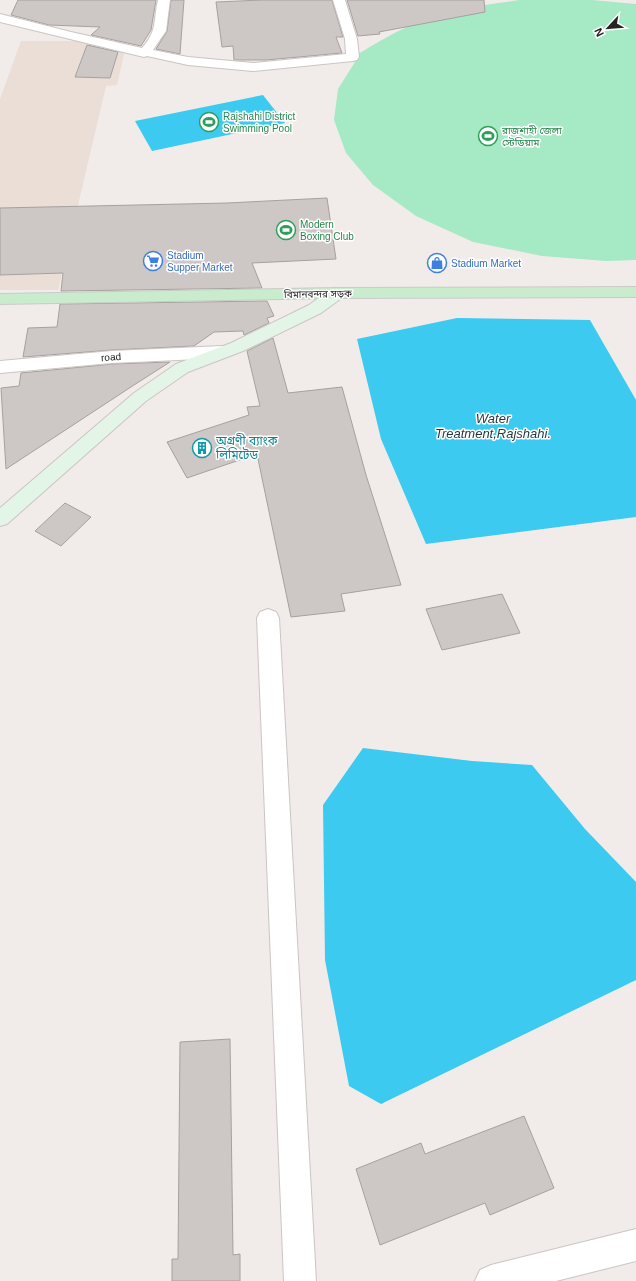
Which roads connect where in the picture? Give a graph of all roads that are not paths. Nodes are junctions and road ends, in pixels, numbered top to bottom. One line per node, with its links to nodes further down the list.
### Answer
1 (164, 0): 4 (street)
2 (339, 0): 4 (street)
3 (0, 18): 4 (street)
4 (144, 53)
5 (636, 292): 6 (main road, বিমানবন্দর সড়ক)
6 (338, 293): 7 (main road, বিমানবন্দর সড়ক); 8 (main road)
7 (0, 299)
8 (222, 352): 9 (street, road); 10 (main road)
9 (0, 367)
10 (0, 519)
11 (268, 618): 13 (street)
12 (636, 1244): 14 (street)
13 (300, 1281)
14 (491, 1281)

